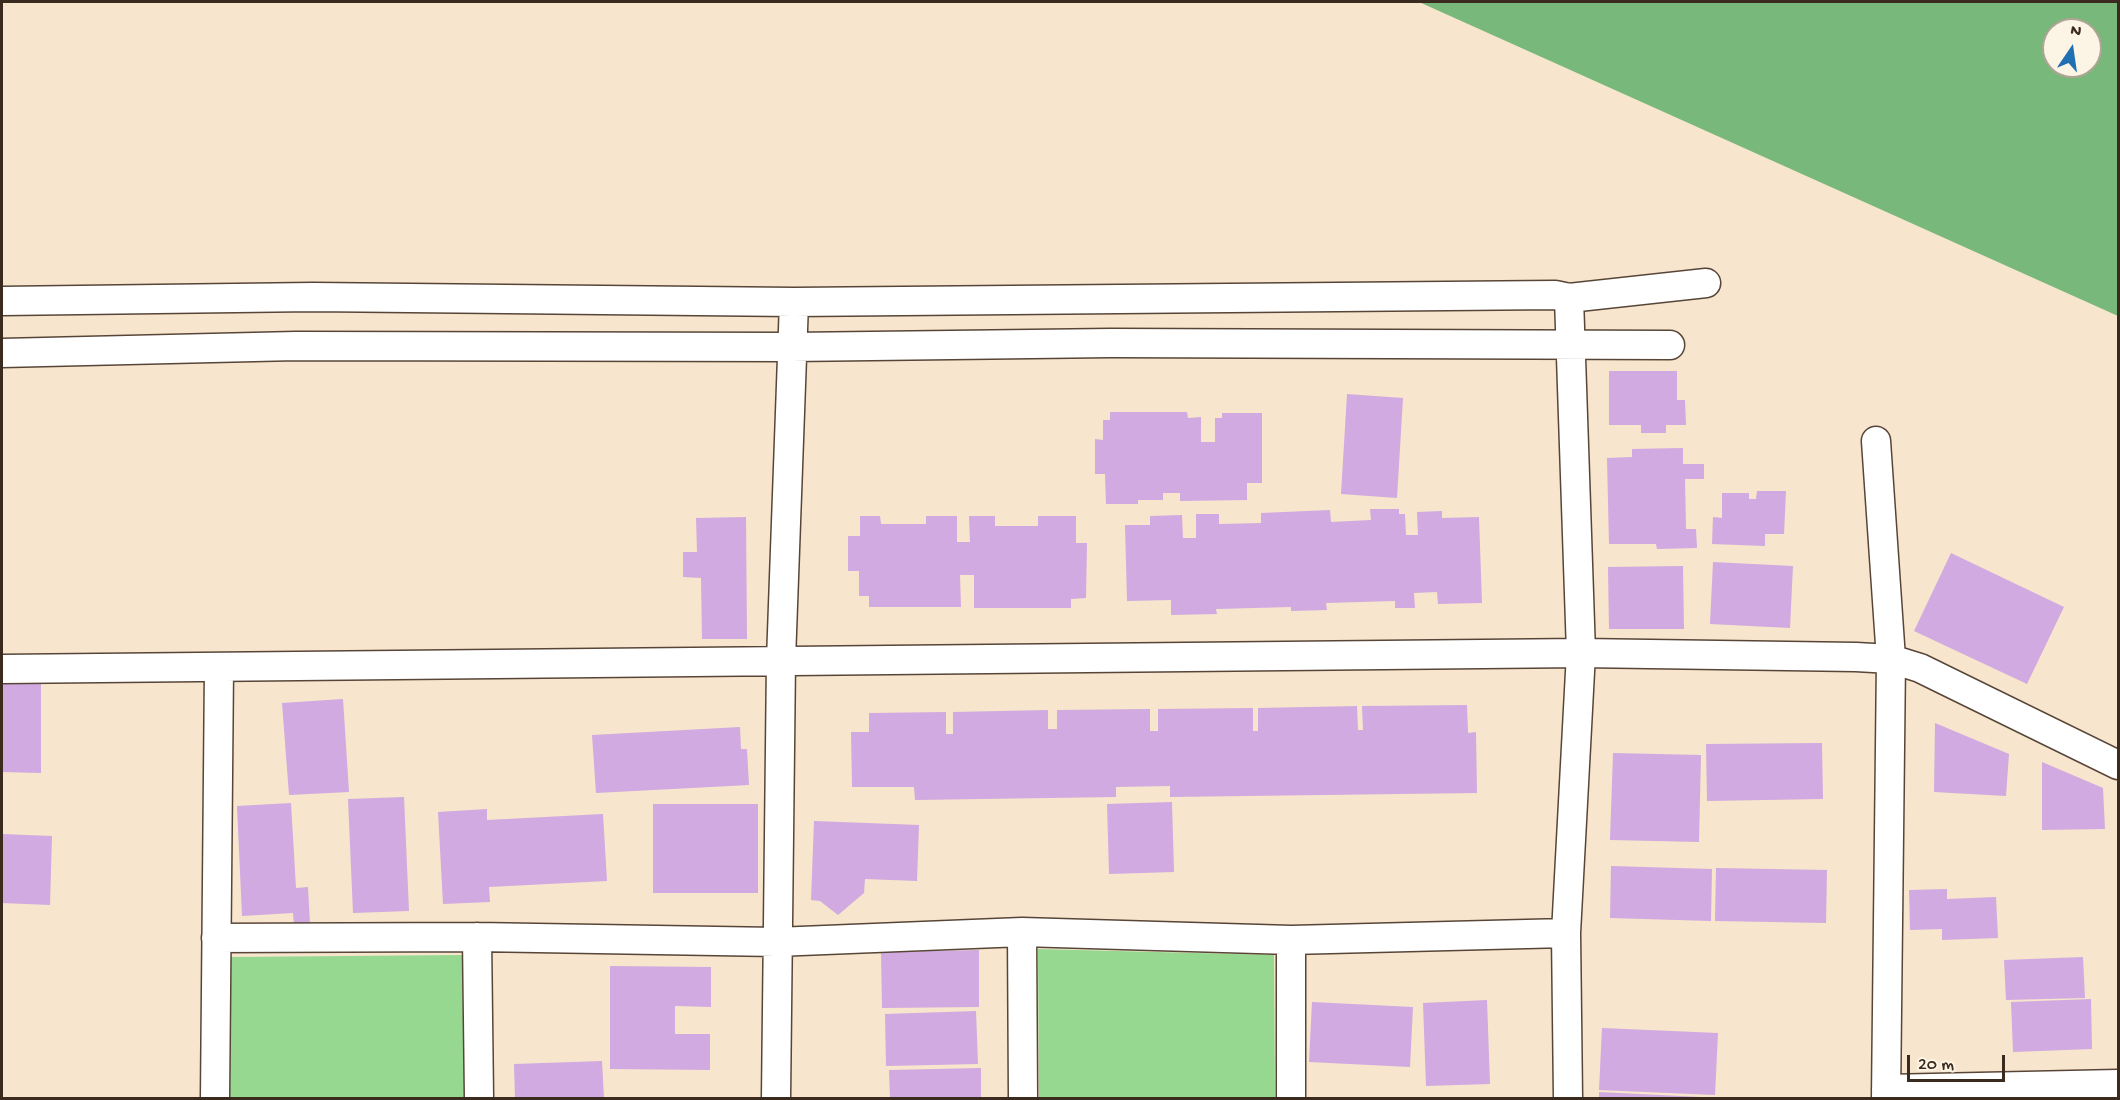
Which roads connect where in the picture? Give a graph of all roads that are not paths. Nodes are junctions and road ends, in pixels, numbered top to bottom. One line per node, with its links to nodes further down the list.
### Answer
1 (1706, 283): 2 (street)
2 (1569, 298): 4 (street); 5 (street)
3 (2, 301): 4 (street)
4 (794, 302): 7 (street)
5 (1572, 343): 6 (street); 7 (street); 10 (street)
6 (1670, 345)
7 (792, 347): 8 (street); 12 (street)
8 (2, 353)
9 (1876, 441): 11 (street)
10 (1581, 652): 11 (street); 12 (street); 17 (street)
11 (1892, 659): 15 (street); 23 (street)
12 (781, 660): 13 (street); 21 (street)
13 (219, 667): 14 (street); 19 (street)
14 (2, 669)
15 (2118, 765)
16 (1022, 932): 20 (street); 21 (street); 27 (street)
17 (1566, 933): 20 (street); 29 (street)
18 (477, 937): 19 (street); 21 (street); 25 (street)
19 (216, 938): 24 (street)
20 (1291, 940): 28 (street)
21 (776, 942): 26 (street)
22 (2118, 1084): 23 (street)
23 (1886, 1094)
24 (215, 1098)
25 (479, 1098)
26 (776, 1098)
27 (1023, 1098)
28 (1292, 1098)
29 (1568, 1098)

